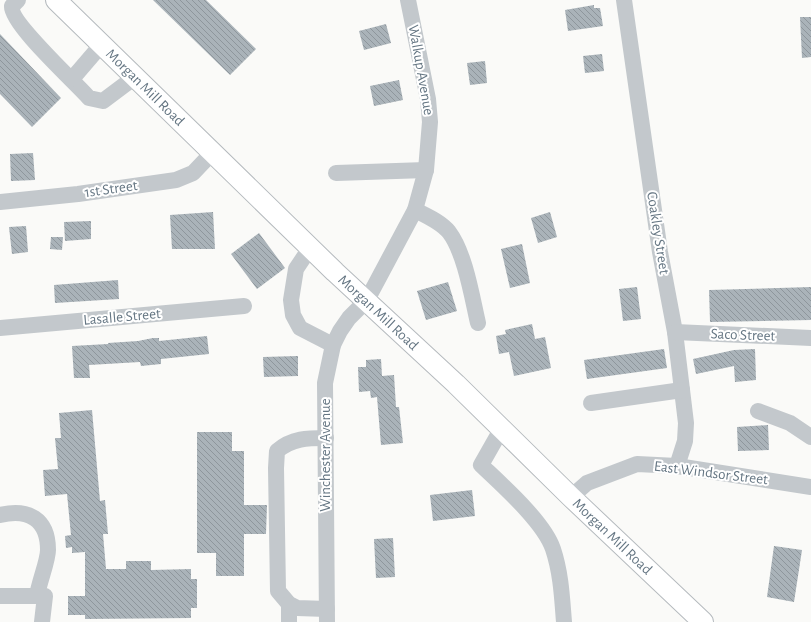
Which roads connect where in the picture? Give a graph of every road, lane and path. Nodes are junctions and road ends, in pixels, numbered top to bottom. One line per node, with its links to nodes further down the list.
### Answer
1 (18, 0): 7 (street)
2 (56, 0): 5 (main road, Morgan Mill Road)
3 (408, 0): 9 (street, Walkup Avenue)
4 (624, 0): 18 (street, Coakley Street)
5 (102, 44): 6 (main road, Morgan Mill Road); 7 (street)
6 (135, 77): 7 (street); 8 (main road, Morgan Mill Road)
7 (72, 79)
8 (213, 152): 11 (street, 1st Street); 13 (main road, Morgan Mill Road)
9 (426, 170): 10 (street); 12 (street, Walkup Avenue)
10 (336, 173)
11 (0, 202)
12 (415, 210): 14 (street, Walkup Avenue); 16 (street)
13 (310, 248): 14 (main road, Morgan Mill Road); 20 (street)
14 (367, 300): 20 (street, Winchester Avenue); 24 (main road, Morgan Mill Road)
15 (244, 306): 17 (street, Lasalle Street)
16 (478, 323)
17 (0, 328)
18 (675, 332): 19 (street, Saco Street); 21 (street, Coakley Street)
19 (811, 338)
20 (334, 345): 26 (street, Winchester Avenue)
21 (682, 390): 22 (street); 27 (street, Coakley Street)
22 (591, 403)
23 (758, 411): 25 (street)
24 (502, 428): 29 (main road, Morgan Mill Road); 37 (street)
25 (811, 437)
26 (326, 438): 33 (street); 34 (street, Winchester Avenue)
27 (676, 466): 28 (street, East Windsor Street); 29 (street, East Windsor Street)
28 (811, 487)
29 (571, 497): 38 (main road, Morgan Mill Road)
30 (0, 515): 32 (street)
31 (0, 596): 32 (street)
32 (37, 596): 35 (street)
33 (288, 604): 34 (street); 36 (street)
34 (327, 616)
35 (42, 622)
36 (289, 622)
37 (564, 622)
38 (703, 622)

